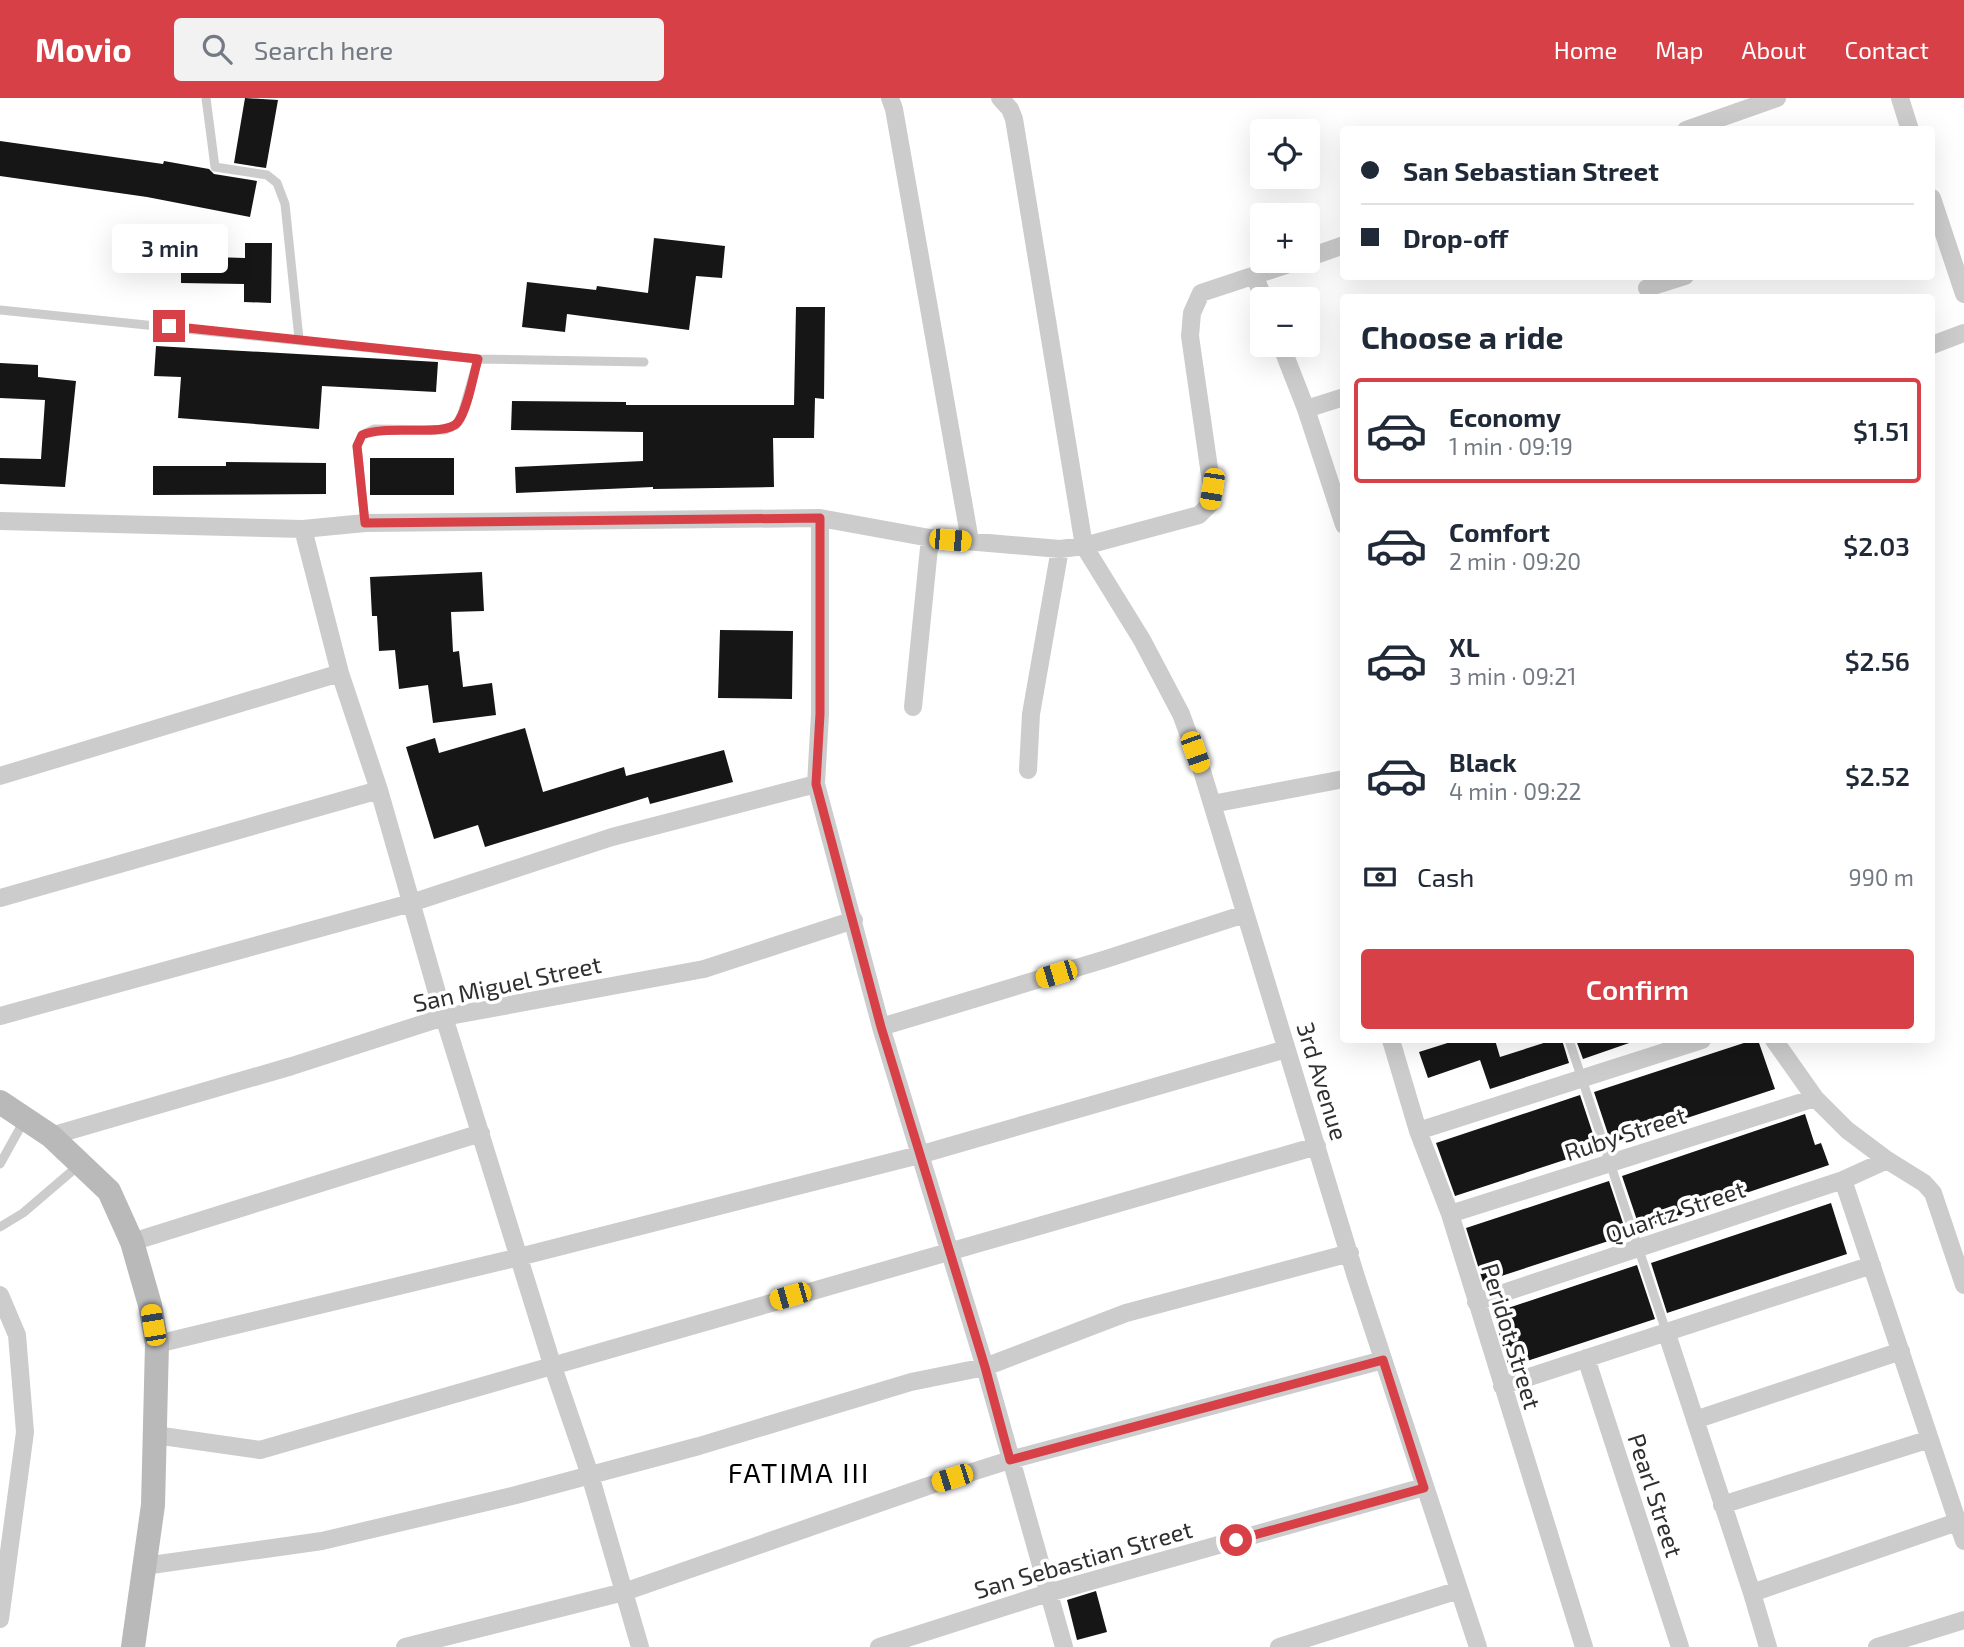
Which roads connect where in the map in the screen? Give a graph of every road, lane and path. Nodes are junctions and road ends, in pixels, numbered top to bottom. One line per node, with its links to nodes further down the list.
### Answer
1 (206, 98): 19 (lane)
2 (890, 98): 32 (street)
3 (1000, 98): 33 (street)
4 (1777, 98): 6 (street)
5 (1900, 98): 7 (street)
6 (1697, 126)
7 (1909, 126)
8 (1935, 207): 16 (street)
9 (1340, 246): 10 (street)
10 (1320, 253)
11 (1260, 273): 12 (street)
12 (1254, 275): 14 (street); 33 (street)
13 (1672, 280): 15 (street)
14 (1259, 287)
15 (1647, 288)
16 (1964, 295)
17 (0, 310): 19 (lane)
18 (1964, 333): 20 (street)
19 (299, 339): 22 (lane)
20 (1935, 344)
21 (1286, 357): 25 (street)
22 (478, 359): 23 (lane); 29 (lane)
23 (644, 362)
24 (1340, 398): 25 (street)
25 (1306, 409): 26 (street)
26 (1340, 513)
27 (820, 518): 29 (street); 31 (street); 40 (street)
28 (0, 522): 30 (street)
29 (365, 523): 30 (street)
30 (303, 529): 35 (street)
31 (930, 538): 32 (street); 36 (street)
32 (970, 541): 34 (street)
33 (1084, 546): 34 (street); 42 (street, 3rd Avenue)
34 (1060, 549): 37 (street)
35 (340, 673): 38 (street); 41 (street)
36 (913, 707)
37 (1028, 770)
38 (0, 776)
39 (1340, 780): 42 (street)
40 (816, 784): 44 (street); 46 (street)
41 (379, 790): 43 (street); 44 (street)
42 (1212, 804): 45 (street, 3rd Avenue)
43 (0, 898)
44 (411, 903): 47 (street); 48 (street)
45 (1245, 914): 49 (street); 54 (street, 3rd Avenue)
46 (854, 920): 48 (street, San Miguel Street); 49 (street)
47 (0, 1016)
48 (444, 1017): 60 (street); 61 (street, San Miguel Street)
49 (881, 1027): 63 (street)
50 (1397, 1043): 59 (street, Peridot Street)
51 (1570, 1043): 55 (lane)
52 (1693, 1043): 55 (street)
53 (1776, 1043): 56 (street)
54 (1286, 1049): 62 (street, 3rd Avenue); 63 (street)
55 (1582, 1079): 59 (street); 67 (lane)
56 (1815, 1098): 64 (street); 67 (street, Ruby Street)
57 (0, 1102): 58 (main road)
58 (26, 1117): 61 (main road); 65 (lane)
59 (1418, 1131): 69 (street, Peridot Street)
60 (481, 1133): 71 (street); 75 (street)
61 (51, 1136): 66 (main road)
62 (1317, 1146): 73 (street); 74 (street, 3rd Avenue)
63 (919, 1155): 73 (street); 75 (street)
64 (1887, 1160): 68 (street, Quartz Street); 77 (street)
65 (0, 1164)
66 (81, 1164): 70 (lane); 71 (main road)
67 (1610, 1164): 69 (street, Ruby Street); 72 (lane)
68 (1843, 1180): 72 (street, Quartz Street); 76 (street)
69 (1450, 1214): 79 (street, Peridot Street)
70 (0, 1227)
71 (132, 1242): 81 (main road)
72 (1638, 1249): 79 (street, Quartz Street); 80 (lane)
73 (950, 1251): 85 (street); 86 (street)
74 (1350, 1253): 84 (street, 3rd Avenue); 86 (street)
75 (519, 1257): 81 (street); 85 (street)
76 (1872, 1265): 80 (street); 82 (street)
77 (1964, 1285)
78 (0, 1295): 102 (street)
79 (1476, 1302): 87 (street, Peridot Street)
80 (1667, 1334): 83 (street); 88 (street)
81 (157, 1344): 89 (main road)
82 (1901, 1352): 88 (street); 90 (street)
83 (1586, 1358): 87 (street); 112 (street, Pearl Street)
84 (1383, 1360): 91 (street); 93 (street, 3rd Avenue)
85 (552, 1364): 89 (street); 92 (street)
86 (985, 1367): 91 (street); 92 (street)
87 (1502, 1387): 111 (street, Peridot Street)
88 (1695, 1420): 94 (street)
89 (155, 1436): 97 (main road)
90 (1930, 1439): 94 (street); 95 (street)
91 (1010, 1460): 99 (street); 100 (street)
92 (590, 1475): 97 (street); 99 (street)
93 (1424, 1488): 98 (street, 3rd Avenue); 100 (street, San Sebastian Street)
94 (1722, 1505): 101 (street)
95 (1957, 1522): 96 (street); 101 (street)
96 (1964, 1541)
97 (144, 1566): 104 (main road)
98 (1459, 1590): 109 (street); 110 (street, 3rd Avenue)
99 (624, 1592): 105 (street); 106 (street)
100 (1048, 1593): 107 (street, San Sebastian Street); 108 (street)
101 (1752, 1593): 113 (street)
102 (0, 1619)
103 (1964, 1620): 114 (street)
104 (133, 1647)
105 (405, 1647)
106 (640, 1647)
107 (879, 1647)
108 (1065, 1647)
109 (1279, 1647)
110 (1478, 1647)
111 (1584, 1647)
112 (1680, 1647)
113 (1768, 1647)
114 (1877, 1647)

